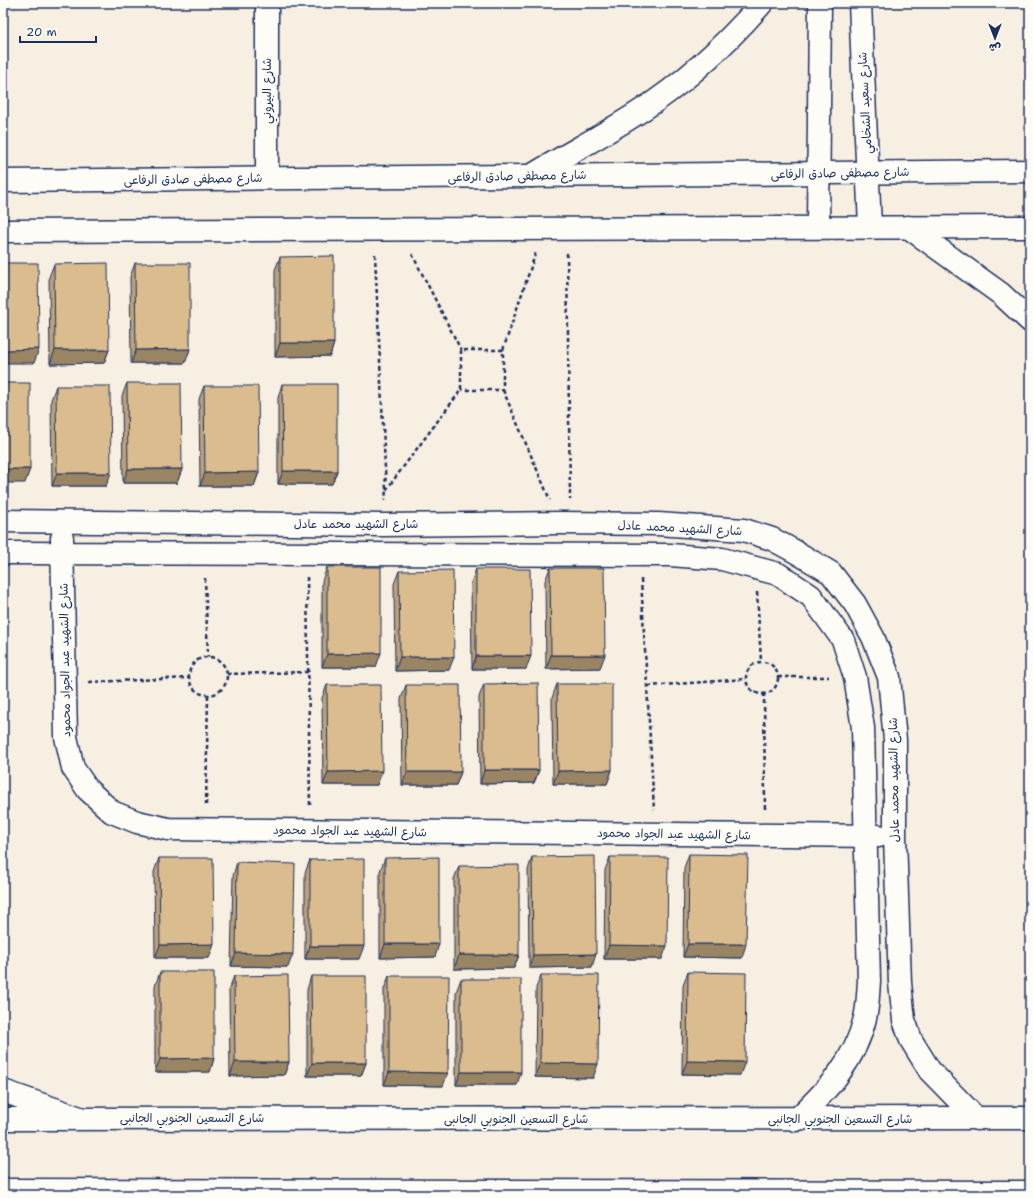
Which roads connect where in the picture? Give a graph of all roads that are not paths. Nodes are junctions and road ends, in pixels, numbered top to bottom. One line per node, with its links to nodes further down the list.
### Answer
1 (267, 3): 10 (main road, شارع البيروني)
2 (762, 3): 9 (main road)
3 (820, 3): 7 (main road)
4 (860, 3): 6 (main road, شارع سعيد الشخامي)
5 (1030, 171): 6 (main road, شارع مصطفى صادق الرفاعى)
6 (868, 172): 7 (main road, شارع مصطفى صادق الرفاعى); 14 (main road, شارع سعيد الشخامي)
7 (817, 173): 9 (main road, شارع مصطفى صادق الرفاعى); 13 (main road)
8 (7, 176): 10 (main road, شارع مصطفى صادق الرفاعى)
9 (531, 176): 10 (main road, شارع مصطفى صادق الرفاعى)
10 (267, 178)
11 (908, 227): 12 (main road); 14 (main road); 16 (main road)
12 (1030, 227)
13 (818, 228): 14 (main road); 15 (main road)
14 (870, 228)
15 (3, 231)
16 (1030, 321)
17 (3, 522): 18 (main road, شارع الشهيد محمد عادل)
18 (62, 523): 19 (main road, شارع الشهيد محمد عادل); 21 (main road, شارع الشهيد عبد الجواد محمود)
19 (447, 523): 22 (main road); 24 (main road, شارع الشهيد محمد عادل)
20 (3, 553): 21 (main road)
21 (63, 553): 22 (main road); 23 (main road, شارع الشهيد عبد الجواد محمود)
22 (448, 555): 23 (main road)
23 (864, 836): 24 (main road, شارع الشهيد عبد الجواد محمود); 30 (main road)
24 (895, 837): 29 (main road, شارع الشهيد محمد عادل)
25 (3, 1091): 26 (main road)
26 (80, 1118): 28 (main road, شارع التسعين الجنوبي الجانبى); 30 (main road, شارع التسعين الجنوبي الجانبى)
27 (1030, 1118): 29 (main road, شارع التسعين الجنوبي الجانبى)
28 (3, 1119)
29 (977, 1119): 30 (main road, شارع التسعين الجنوبي الجانبى)
30 (796, 1120)
31 (3, 1190): 32 (main road)
32 (1030, 1192)

